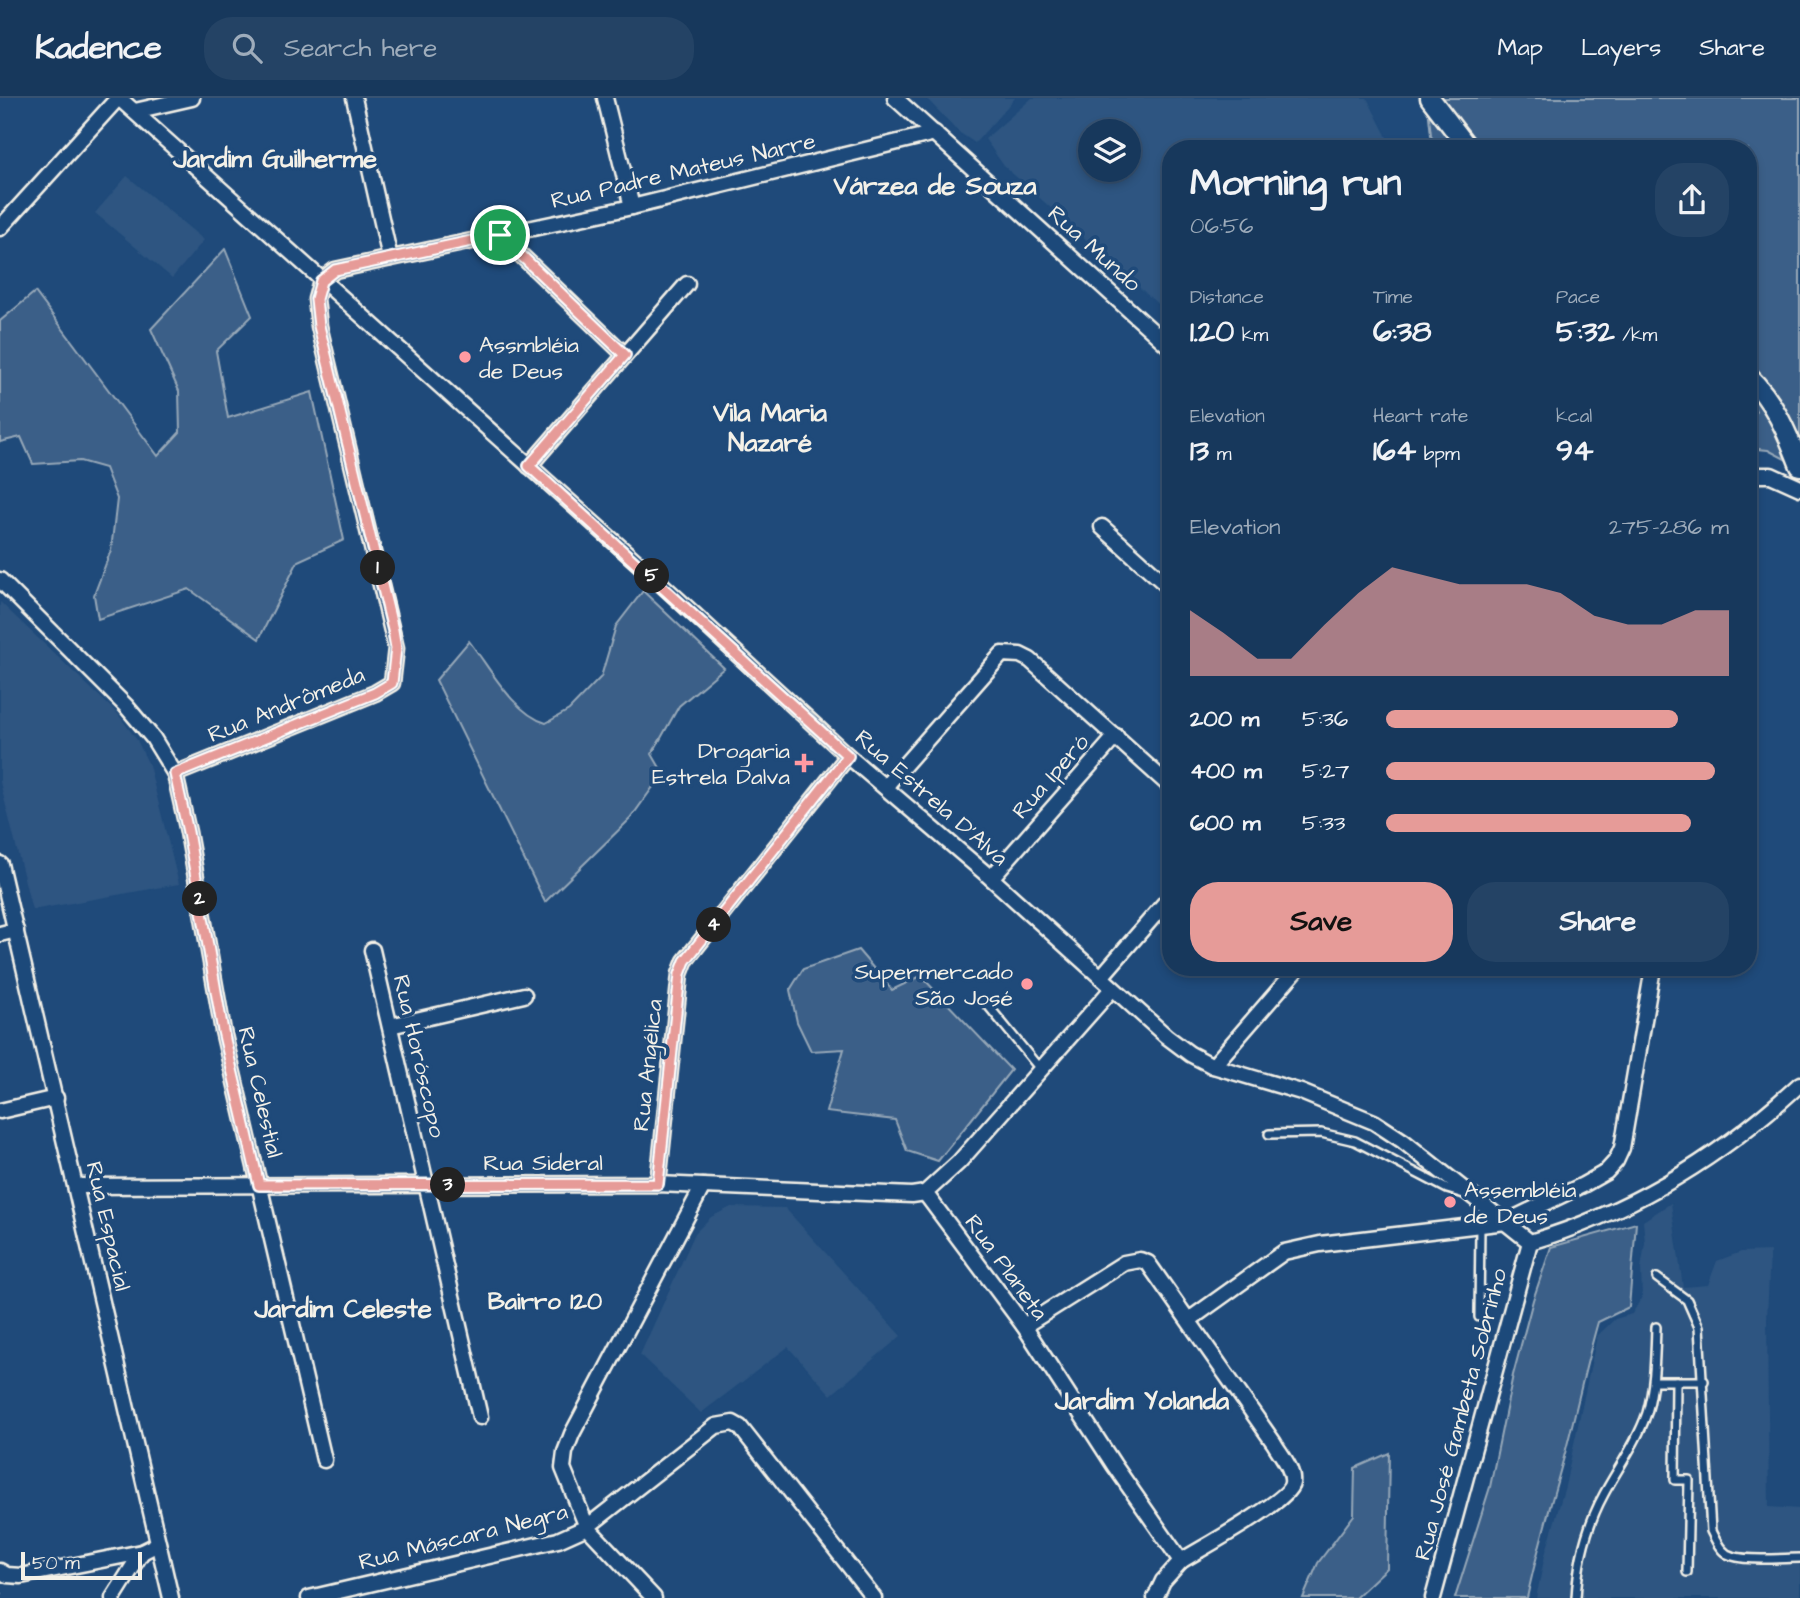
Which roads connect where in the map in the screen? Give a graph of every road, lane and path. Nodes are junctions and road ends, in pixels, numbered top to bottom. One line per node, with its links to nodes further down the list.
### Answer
1 (118, 98): 7 (street, Rua Estrela D'Alva); 11 (street)
2 (191, 98): 7 (street)
3 (354, 98): 13 (street)
4 (605, 98): 10 (street)
5 (895, 98): 8 (street, Rua Mundo)
6 (1430, 98): 9 (street)
7 (135, 111): 14 (street, Rua Estrela D'Alva)
8 (935, 133): 10 (street, Rua Padre Mateus Narre); 16 (street, Rua Mundo)
9 (1462, 140)
10 (632, 207): 12 (street, Rua Padre Mateus Narre)
11 (0, 228)
12 (500, 235): 13 (street, Rua Padre Mateus Narre); 17 (street)
13 (390, 258): 14 (street, Rua Padre Mateus Narre)
14 (321, 281): 19 (street, Rua Estrela D'Alva); 28 (street, Rua Andrômeda)
15 (687, 284): 17 (street)
16 (1162, 340)
17 (625, 355): 19 (street)
18 (1757, 389): 20 (street)
19 (529, 466): 27 (street, Rua Estrela D'Alva)
20 (1800, 466)
21 (1757, 475): 22 (street)
22 (1800, 488)
23 (1102, 527): 25 (street)
24 (0, 580): 28 (street)
25 (1162, 581)
26 (1116, 736): 29 (street); 30 (street); 32 (street, Rua Iperó)
27 (848, 756): 30 (street, Rua Estrela D'Alva); 50 (street, Rua Angélica)
28 (175, 774): 51 (street, Rua Celestial)
29 (1162, 779)
30 (885, 787): 32 (street, Rua Estrela D'Alva)
31 (0, 864): 34 (street, Rua Espacial)
32 (991, 878): 37 (street, Rua Estrela D'Alva)
33 (1162, 906): 37 (street)
34 (16, 930): 35 (street); 47 (street, Rua Espacial)
35 (0, 934)
36 (372, 950): 43 (street, Rua Horóscopo)
37 (1101, 976): 40 (street, Rua Estrela D'Alva)
38 (1291, 976): 44 (street)
39 (1652, 976): 57 (street)
40 (1112, 989): 44 (street, Rua Estrela D'Alva); 45 (street)
41 (524, 995): 43 (street)
42 (986, 1003): 45 (lane)
43 (390, 1026): 52 (street, Rua Horóscopo)
44 (1213, 1066): 56 (street, Rua Estrela D'Alva)
45 (1040, 1069): 55 (street)
46 (1800, 1084): 59 (street)
47 (56, 1098): 48 (street); 53 (street, Rua Espacial)
48 (0, 1111)
49 (1269, 1134): 56 (lane)
50 (658, 1184): 52 (street, Rua Sideral); 54 (street, Rua Sideral)
51 (259, 1185): 52 (street, Rua Sideral); 53 (street, Rua Sideral); 69 (street, Rua Celestial)
52 (426, 1185): 68 (street, Rua Horóscopo)
53 (76, 1186): 71 (street, Rua Espacial)
54 (703, 1186): 55 (street, Rua Sideral); 70 (street)
55 (925, 1193): 63 (street, Rua Planeta)
56 (1471, 1194): 57 (street, Rua Estrela D'Alva)
57 (1506, 1222): 58 (street); 59 (street, Rua Estrela D'Alva)
58 (1480, 1226): 61 (lane); 62 (street)
59 (1530, 1242): 85 (street, Rua José Gambeta Sobrinho)
60 (1657, 1278): 67 (lane)
61 (1479, 1317)
62 (1189, 1320): 63 (street); 74 (street)
63 (1024, 1326): 74 (street, Rua Planeta)
64 (1656, 1326): 65 (lane)
65 (1654, 1381): 66 (lane); 86 (lane)
66 (1676, 1381): 67 (lane); 76 (lane)
67 (1704, 1381): 73 (lane)
68 (480, 1417)
69 (324, 1460)
70 (587, 1527): 81 (street, Rua Máscara Negra); 82 (street); 83 (street, Rua Máscara Negra)
71 (158, 1544): 72 (street); 80 (street, Rua Espacial)
72 (142, 1552): 75 (street); 79 (street)
73 (1800, 1558)
74 (1181, 1561): 84 (street)
75 (0, 1571)
76 (1687, 1572)
77 (0, 1589): 78 (path)
78 (2, 1598)
79 (113, 1598)
80 (171, 1598)
81 (309, 1598)
82 (654, 1598)
83 (874, 1598)
84 (1155, 1598)
85 (1433, 1598)
86 (1576, 1598)

